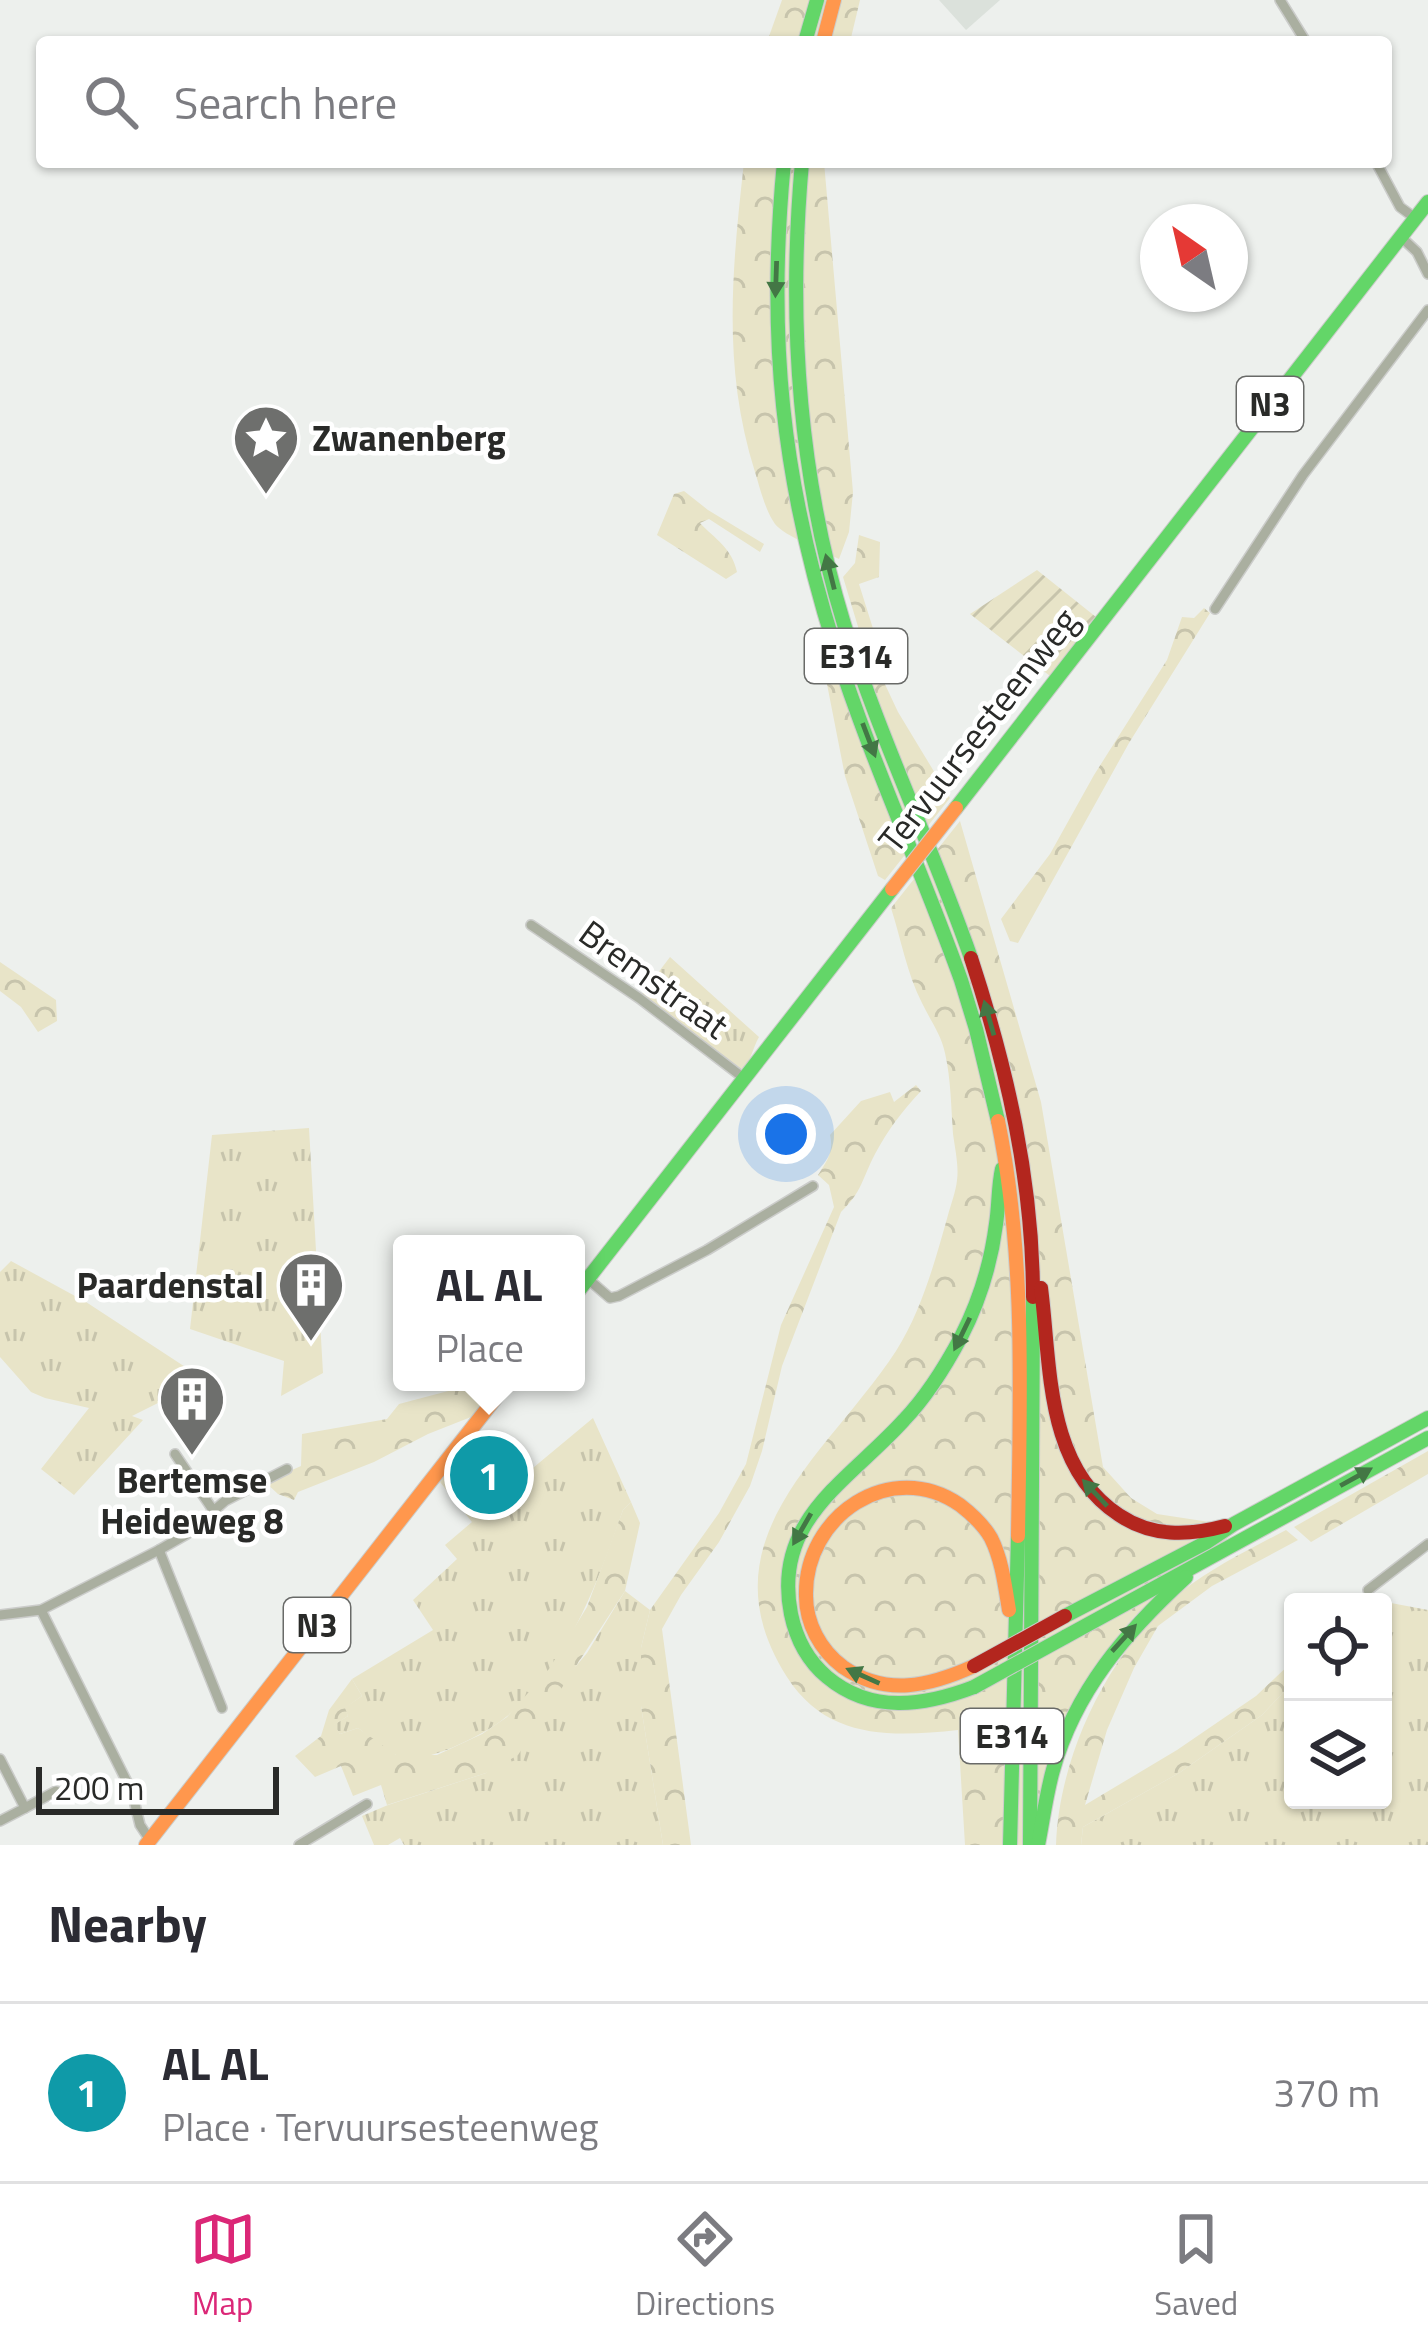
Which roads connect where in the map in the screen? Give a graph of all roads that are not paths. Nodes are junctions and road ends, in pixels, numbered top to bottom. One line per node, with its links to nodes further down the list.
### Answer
1 (814, 0): 4 (main road)
2 (834, 0): 5 (main road)
3 (1280, 0): 6 (street)
4 (806, 36)
5 (825, 36)
6 (1302, 36)
7 (783, 168): 18 (main road, E314, one-way to 18)
8 (801, 168): 20 (main road, E314, one-way to 8)
9 (1379, 168): 11 (street)
10 (1428, 202): 11 (main road, Tervuursesteenweg / N3)
11 (1415, 218): 12 (main road, Tervuursesteenweg / N3)
12 (1401, 236): 13 (street); 17 (main road, Tervuursesteenweg / N3, bridge)
13 (1428, 274)
14 (1428, 310): 15 (street)
15 (1215, 609)
16 (531, 925): 17 (street, Bremstraat)
17 (745, 1078): 21 (main road, Tervuursesteenweg / N3)
18 (1005, 1160): 31 (main road, one-way to 31, bridge); 36 (main road, E314)
19 (813, 1186): 21 (street)
20 (1033, 1263): 29 (main road, one-way to 20); 46 (main road, E314)
21 (588, 1279): 22 (main road, Tervuursesteenweg / N3)
22 (585, 1283)
23 (501, 1391): 43 (main road, N3)
24 (1428, 1418): 29 (main road)
25 (1428, 1438): 31 (main road, one-way to 25)
26 (175, 1454): 28 (street)
27 (286, 1468): 28 (street)
28 (213, 1510): 32 (street)
29 (1234, 1524): 36 (main road, one-way to 36, bridge)
30 (1428, 1544): 33 (street)
31 (1231, 1547): 46 (main road, one-way to 31)
32 (159, 1550): 34 (street); 37 (street)
33 (1368, 1590)
34 (41, 1610): 35 (street); 43 (street)
35 (0, 1615)
36 (1016, 1627): 45 (main road, E314)
37 (222, 1708)
38 (0, 1759): 41 (street)
39 (56, 1791): 41 (street)
40 (367, 1804): 44 (street)
41 (25, 1808): 42 (street)
42 (0, 1821)
43 (148, 1842)
44 (299, 1845)
45 (1010, 1845)
46 (1034, 1845)

